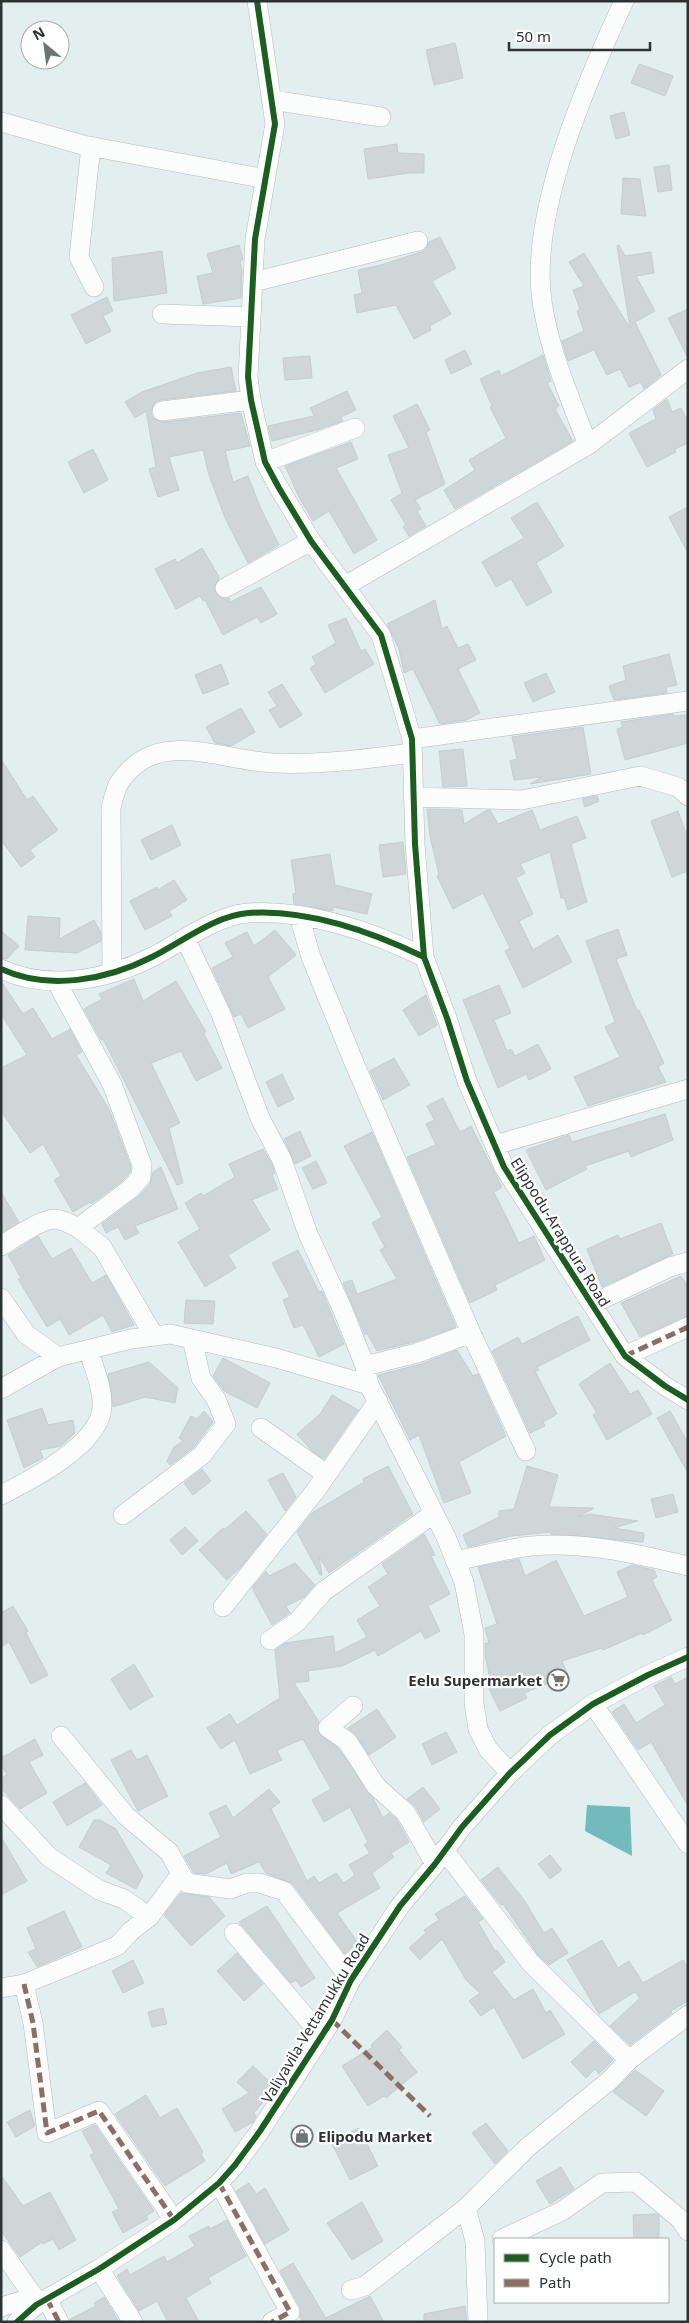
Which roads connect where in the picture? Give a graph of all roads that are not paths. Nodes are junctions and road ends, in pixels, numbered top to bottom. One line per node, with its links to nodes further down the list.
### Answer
1 (257, 1): 3 (street, Elippodu-Arappura Road)
2 (624, 1): 17 (street)
3 (272, 100): 4 (street); 7 (street, Elippodu-Arappura Road)
4 (381, 117)
5 (1, 122): 6 (street)
6 (91, 146): 7 (street); 10 (street)
7 (266, 180): 9 (street, Elippodu-Arappura Road)
8 (418, 241): 9 (street)
9 (253, 282): 12 (street, Elippodu-Arappura Road)
10 (94, 287)
11 (162, 314): 12 (street)
12 (251, 316): 14 (street, Elippodu-Arappura Road)
13 (688, 369): 17 (street)
14 (251, 400): 15 (street); 18 (street, Elippodu-Arappura Road)
15 (162, 412)
16 (355, 428): 18 (street)
17 (588, 445): 20 (street)
18 (265, 462): 19 (street, Elippodu-Arappura Road)
19 (311, 541): 20 (street, Elippodu-Arappura Road); 21 (street)
20 (345, 586): 23 (street, Elippodu-Arappura Road)
21 (225, 588)
22 (688, 701): 23 (street)
23 (412, 746): 25 (street, Elippodu-Arappura Road); 30 (street)
24 (688, 796): 25 (street)
25 (413, 797): 28 (street, Elippodu-Arappura Road)
26 (299, 916): 27 (street); 28 (street); 40 (street)
27 (186, 938): 30 (street); 46 (street)
28 (424, 957): 33 (street, Elippodu-Arappura Road)
29 (1, 969): 31 (street)
30 (112, 972): 31 (street)
31 (56, 981): 34 (street)
32 (688, 1088): 33 (street)
33 (495, 1145): 38 (street, Elippodu-Arappura Road)
34 (78, 1228): 35 (street); 41 (street)
35 (1, 1246)
36 (688, 1262): 38 (street)
37 (1, 1298): 45 (street)
38 (592, 1304): 44 (street, Elippodu-Arappura Road)
39 (688, 1327): 44 (street)
40 (472, 1333): 46 (street); 51 (street)
41 (154, 1336): 42 (street); 43 (street)
42 (192, 1339): 48 (street); 54 (street)
43 (89, 1351): 45 (street); 53 (street)
44 (625, 1356): 49 (street, Elippodu-Arappura Road)
45 (58, 1357): 47 (street)
46 (365, 1366): 48 (street)
47 (1, 1389)
48 (374, 1393): 52 (street); 55 (street)
49 (688, 1400)
50 (261, 1428): 52 (street)
51 (526, 1451)
52 (326, 1474): 58 (street)
53 (1, 1495)
54 (123, 1514)
55 (433, 1514): 56 (street); 59 (street)
56 (456, 1561): 57 (street); 64 (street)
57 (688, 1566)
58 (223, 1607)
59 (270, 1640)
60 (688, 1657): 61 (street, Valiyavila-Vettamukku Road)
61 (593, 1704): 64 (street, Valiyavila-Vettamukku Road); 66 (street)
62 (353, 1706): 67 (street)
63 (61, 1736): 68 (street)
64 (510, 1774): 67 (street, Valiyavila-Vettamukku Road)
65 (1, 1805): 69 (street)
66 (688, 1844)
67 (440, 1857): 71 (street, Valiyavila-Vettamukku Road); 76 (street)
68 (181, 1874): 69 (street); 71 (street)
69 (149, 1917): 72 (street)
70 (234, 1934): 75 (street)
71 (351, 1980): 75 (street, Valiyavila-Vettamukku Road)
72 (24, 1984): 73 (street); 79 (street)
73 (1, 1988)
74 (688, 2014): 76 (street)
75 (322, 2036): 77 (street, Valiyavila-Vettamukku Road)
76 (629, 2060): 78 (street)
77 (219, 2182): 79 (street, Valiyavila-Vettamukku Road); 92 (street)
78 (466, 2208): 83 (street); 86 (street)
79 (174, 2220): 85 (street, Valiyavila-Vettamukku Road)
80 (688, 2231): 81 (street)
81 (504, 2238)
82 (494, 2242): 83 (street)
83 (476, 2248): 93 (street)
84 (1, 2250): 87 (street)
85 (100, 2269): 87 (street, Valiyavila-Vettamukku Road); 91 (street)
86 (351, 2290)
87 (39, 2300): 88 (street); 89 (street, Valiyavila-Vettamukku Road); 90 (street)
88 (1, 2307)
89 (17, 2322)
90 (59, 2322)
91 (133, 2322)
92 (272, 2322)
93 (478, 2322)

